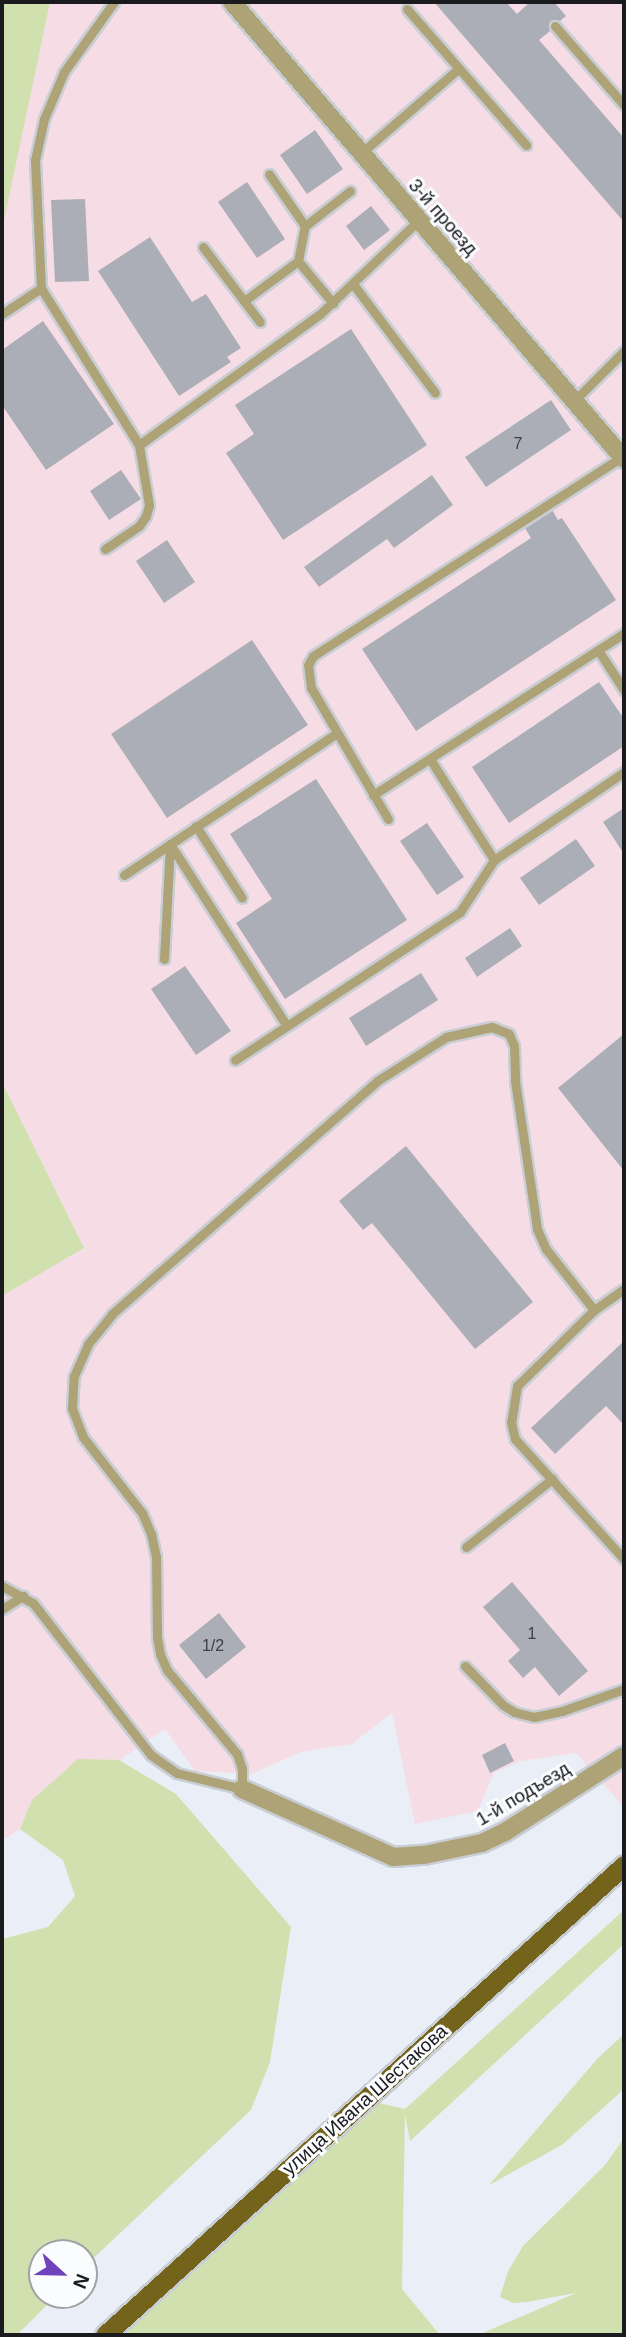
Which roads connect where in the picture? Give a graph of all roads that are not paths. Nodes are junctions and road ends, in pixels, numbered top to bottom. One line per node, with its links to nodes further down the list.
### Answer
1 (114, 2): 16 (lane)
2 (232, 2): 8 (street, 3-й проезд)
3 (407, 9): 5 (lane)
4 (555, 26): 6 (lane)
5 (458, 69): 7 (lane); 8 (lane)
6 (624, 105)
7 (526, 145)
8 (360, 154): 11 (street, 3-й проезд)
9 (269, 174): 12 (lane)
10 (350, 191): 12 (lane)
11 (418, 221): 15 (lane); 23 (street, 3-й проезд)
12 (305, 226): 14 (lane)
13 (203, 247): 17 (lane)
14 (298, 261): 17 (lane); 18 (lane)
15 (353, 284): 18 (lane); 22 (lane)
16 (41, 288): 19 (lane); 24 (lane)
17 (244, 301): 20 (lane)
18 (333, 303): 24 (lane)
19 (2, 314)
20 (260, 322)
21 (624, 351): 23 (lane)
22 (435, 393)
23 (575, 400): 25 (street, 3-й проезд)
24 (139, 445): 26 (lane)
25 (623, 458): 30 (lane)
26 (105, 549)
27 (624, 634): 28 (lane)
28 (598, 650): 29 (lane); 31 (lane)
29 (624, 690)
30 (337, 733): 33 (lane); 35 (lane)
31 (430, 759): 33 (lane); 37 (lane)
32 (624, 772): 37 (lane)
33 (373, 795): 34 (lane)
34 (388, 819)
35 (196, 827): 36 (lane); 39 (lane)
36 (170, 844): 38 (lane); 40 (lane); 41 (lane)
37 (494, 860): 41 (lane)
38 (124, 875)
39 (242, 898)
40 (164, 959)
41 (287, 1026): 42 (lane)
42 (235, 1060)
43 (624, 1289): 44 (lane)
44 (594, 1310): 45 (lane); 54 (lane)
45 (552, 1479): 46 (lane); 47 (lane)
46 (466, 1546)
47 (624, 1559)
48 (2, 1586): 49 (lane)
49 (23, 1596): 50 (lane); 54 (lane)
50 (2, 1609)
51 (465, 1666): 52 (lane)
52 (624, 1689)
53 (624, 1756): 54 (street, 1-й подъезд)
54 (242, 1789)
55 (624, 1865): 56 (main road, улица Ивана Шестакова)
56 (105, 2335)

